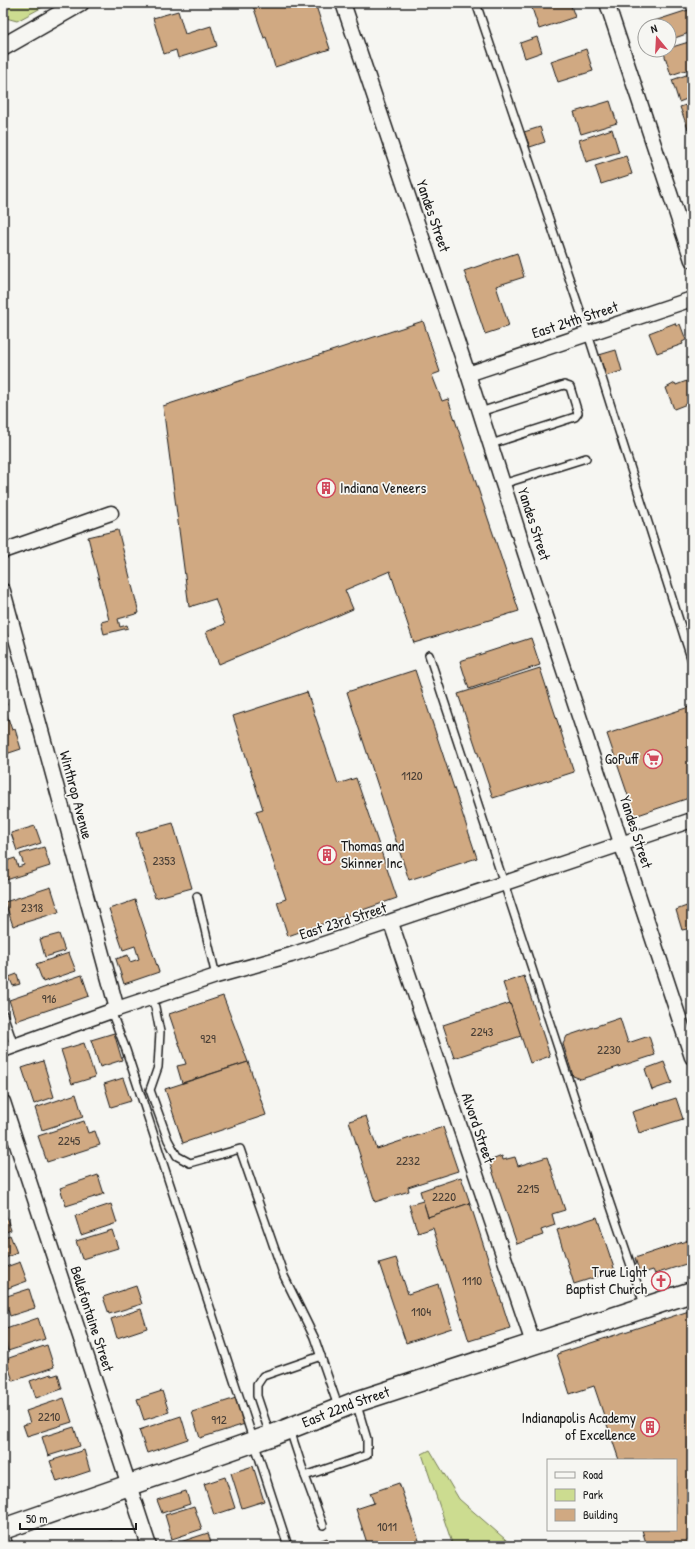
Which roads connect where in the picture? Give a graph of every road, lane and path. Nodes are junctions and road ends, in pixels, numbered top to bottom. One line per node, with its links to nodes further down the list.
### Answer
1 (80, 3): 5 (street)
2 (343, 3): 9 (street, Yandes Street)
3 (476, 3): 8 (lane)
4 (607, 3): 6 (street)
5 (3, 47)
6 (692, 260)
7 (692, 299): 8 (street, East 24th Street)
8 (588, 334): 9 (street, East 24th Street); 18 (lane)
9 (468, 374): 10 (street, Yandes Street)
10 (480, 412): 11 (street, Yandes Street); 11 (lane)
11 (491, 444): 13 (street, Yandes Street)
12 (586, 458): 13 (lane)
13 (503, 484): 20 (street, Yandes Street)
14 (112, 513): 15 (street)
15 (3, 551)
16 (3, 591): 26 (street, Winthrop Avenue)
17 (429, 655): 21 (lane)
18 (692, 662)
19 (692, 820): 20 (street, East 23rd Street)
20 (621, 843): 21 (street, East 23rd Street); 29 (street, Yandes Street)
21 (504, 884): 23 (street, East 23rd Street); 32 (lane)
22 (197, 896): 24 (lane)
23 (391, 923): 24 (street, East 23rd Street); 33 (street, Alvord Street)
24 (216, 976): 25 (street, East 23rd Street)
25 (151, 998): 26 (street, East 23rd Street); 34 (lane)
26 (114, 1010): 28 (street, East 23rd Street); 37 (lane)
27 (3, 1014): 28 (lane)
28 (8, 1048)
29 (692, 1057)
30 (3, 1102): 39 (street, Bellefontaine Street)
31 (692, 1292): 32 (main road, East 22nd Street)
32 (645, 1307): 33 (main road, East 22nd Street)
33 (533, 1343): 35 (main road, East 22nd Street)
34 (321, 1356): 35 (lane); 37 (lane)
35 (348, 1406): 36 (main road, East 22nd Street); 38 (lane)
36 (289, 1428): 37 (main road, East 22nd Street); 38 (lane)
37 (262, 1439): 39 (main road, East 22nd Street); 43 (lane)
38 (305, 1476): 40 (lane)
39 (129, 1486): 41 (main road, East 22nd Street); 42 (street, Bellefontaine Street)
40 (323, 1525)
41 (5, 1533)
42 (149, 1546)
43 (288, 1546)

